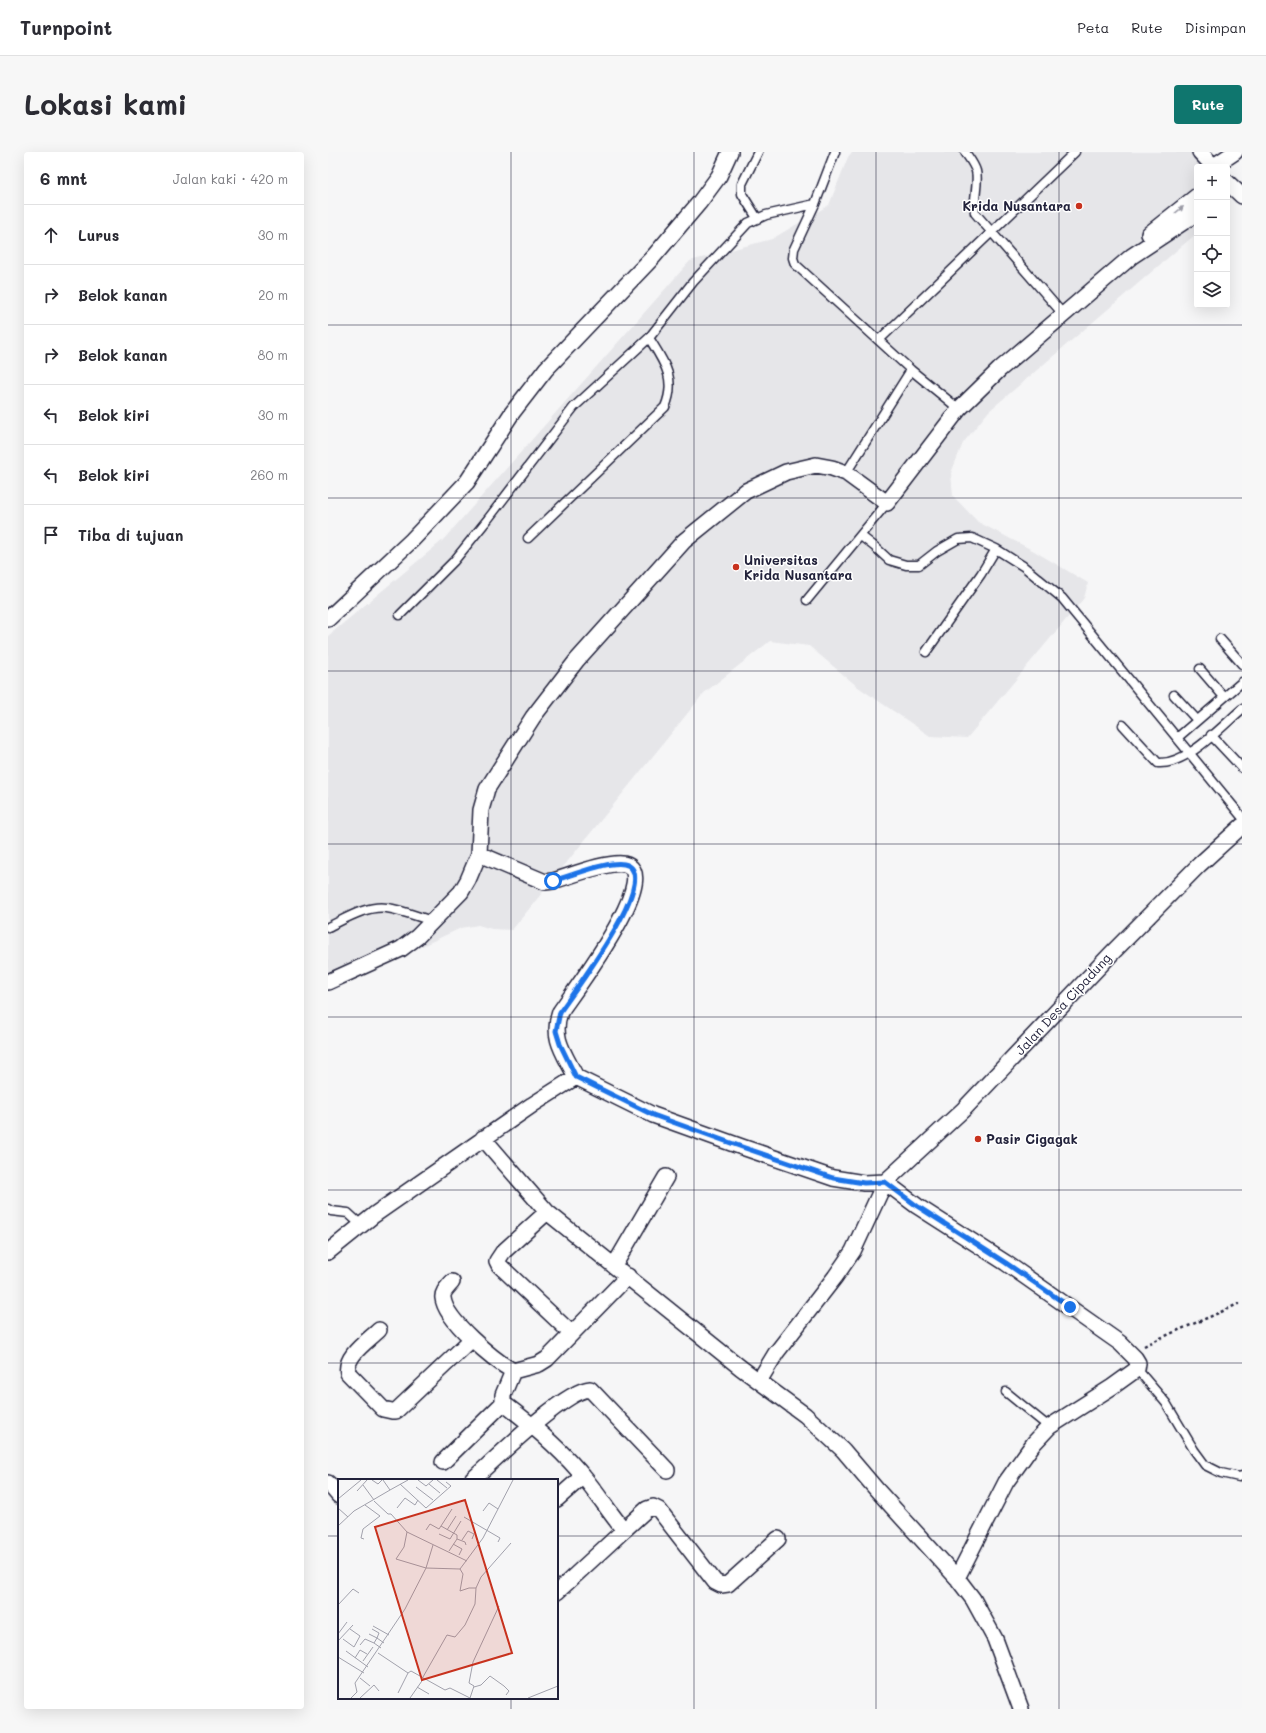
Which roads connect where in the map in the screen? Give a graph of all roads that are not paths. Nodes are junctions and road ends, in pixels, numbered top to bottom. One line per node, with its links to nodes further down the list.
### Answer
1 (730, 152): 28 (street)
2 (758, 152): 13 (lane)
3 (835, 152): 11 (lane)
4 (964, 152): 14 (lane)
5 (1075, 152): 14 (lane)
6 (1200, 152): 8 (street)
7 (1235, 152): 9 (street)
8 (1211, 164)
9 (1218, 164)
10 (1194, 198): 15 (street, one-way to 10)
11 (815, 204): 13 (lane); 18 (lane)
12 (1194, 215): 15 (street)
13 (757, 218): 17 (lane)
14 (992, 233): 16 (lane); 18 (lane)
15 (1132, 256): 16 (street)
16 (1063, 314): 20 (street)
17 (649, 338): 24 (lane); 27 (lane)
18 (879, 340): 19 (lane)
19 (911, 370): 20 (lane); 21 (lane)
20 (959, 409): 22 (street)
21 (846, 473): 22 (street); 45 (street)
22 (887, 503): 23 (lane)
23 (860, 536): 25 (lane); 26 (lane)
24 (528, 538)
25 (996, 548): 30 (lane); 40 (lane)
26 (807, 600)
27 (400, 614)
28 (328, 619)
29 (1220, 639): 31 (lane)
30 (926, 652)
31 (1242, 664)
32 (1200, 668): 35 (lane)
33 (1242, 682): 35 (lane)
34 (1174, 695): 37 (lane)
35 (1224, 697): 37 (lane)
36 (1241, 712): 39 (lane)
37 (1197, 720): 40 (lane)
38 (1123, 724): 41 (lane)
39 (1212, 735): 41 (lane); 42 (lane)
40 (1177, 738): 41 (lane)
41 (1190, 754): 43 (lane)
42 (1242, 768)
43 (1242, 817)
44 (1242, 826): 52 (street, Jalan Desa Cipadung)
45 (479, 854): 46 (street); 49 (street)
46 (432, 921): 47 (lane); 48 (street)
47 (328, 927)
48 (328, 982)
49 (576, 1077): 50 (street); 52 (street)
50 (483, 1138): 54 (street); 55 (street)
51 (666, 1177): 57 (street)
52 (885, 1182): 63 (street); 65 (street)
53 (328, 1209): 55 (lane)
54 (547, 1212): 57 (street); 61 (street)
55 (361, 1225): 56 (street)
56 (328, 1252)
57 (614, 1266): 58 (street)
58 (628, 1276): 61 (street); 65 (street)
59 (452, 1282): 62 (street)
60 (379, 1330): 62 (street)
61 (571, 1333): 64 (street)
62 (472, 1339): 64 (street)
63 (1138, 1369): 69 (street); 73 (lane)
64 (513, 1371): 67 (street)
65 (759, 1381): 80 (street)
66 (1006, 1392): 69 (lane)
67 (503, 1403): 68 (street); 70 (street)
68 (532, 1425): 71 (street); 72 (street); 74 (street)
69 (1048, 1427): 80 (street)
70 (443, 1462)
71 (667, 1470)
72 (582, 1476): 77 (street); 78 (street)
73 (1242, 1476)
74 (473, 1479)
75 (328, 1483): 76 (street)
76 (338, 1495)
77 (558, 1498)
78 (624, 1530): 79 (street); 81 (street)
79 (778, 1539)
80 (957, 1578): 82 (street)
81 (558, 1591)
82 (1021, 1709)

